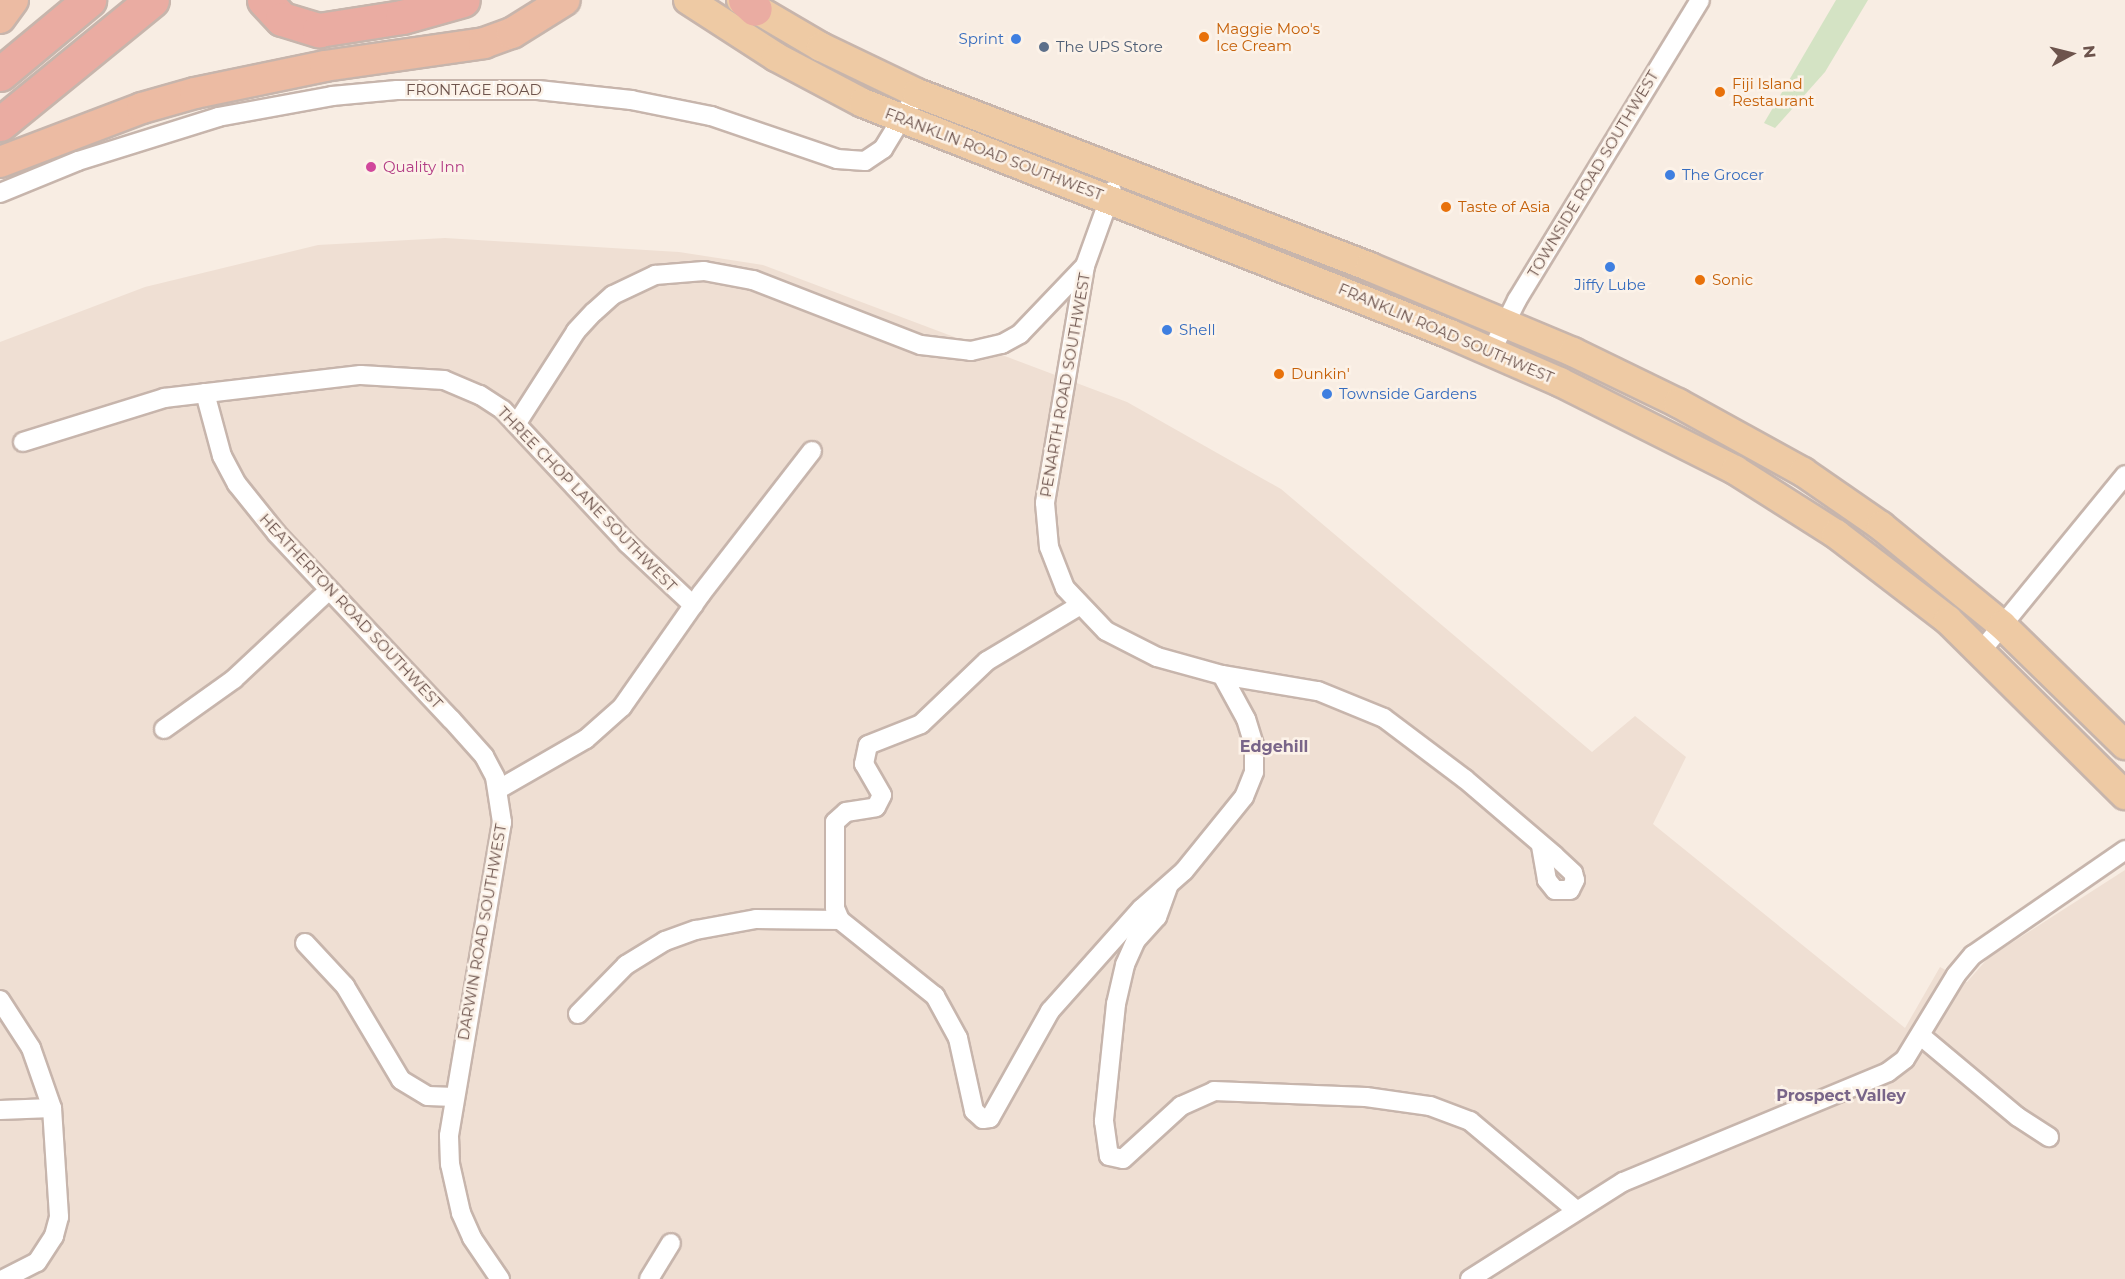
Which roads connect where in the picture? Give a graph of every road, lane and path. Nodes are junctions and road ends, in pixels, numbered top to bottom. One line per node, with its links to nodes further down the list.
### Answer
1 (13, 0): 10 (highway)
2 (89, 0): 11 (highway)
3 (152, 0): 14 (highway)
4 (264, 0): 5 (highway)
5 (463, 0)
6 (563, 0): 15 (highway)
7 (688, 0): 13 (main road, FRANKLIN ROAD SOUTHWEST)
8 (1699, 0): 20 (street, TOWNSIDE ROAD SOUTHWEST)
9 (747, 3): 12 (main road, FRANKLIN ROAD SOUTHWEST)
10 (0, 18)
11 (0, 74)
12 (917, 93): 13 (street, FRONTAGE ROAD); 16 (main road, FRANKLIN ROAD SOUTHWEST)
13 (901, 120): 17 (street, FRONTAGE ROAD); 18 (main road, FRANKLIN ROAD SOUTHWEST)
14 (0, 124)
15 (0, 162)
16 (1121, 169): 18 (street, PENARTH ROAD SOUTHWEST); 20 (main road, FRANKLIN ROAD SOUTHWEST)
17 (0, 193)
18 (1109, 199): 19 (street, PENARTH ROAD SOUTHWEST); 21 (main road, FRANKLIN ROAD SOUTHWEST)
19 (1085, 266): 23 (street); 29 (street, PENARTH ROAD SOUTHWEST)
20 (1505, 323): 21 (street, TOWNSIDE ROAD SOUTHWEST); 30 (main road, FRANKLIN ROAD SOUTHWEST)
21 (1491, 352): 31 (main road, FRANKLIN ROAD SOUTHWEST)
22 (205, 393): 23 (street, THREE CHOP LANE SOUTHWEST); 24 (street, THREE CHOP LANE SOUTHWEST); 27 (street, HEATHERTON ROAD SOUTHWEST)
23 (517, 423): 28 (street, THREE CHOP LANE SOUTHWEST)
24 (23, 442)
25 (812, 451): 28 (street)
26 (2125, 475): 30 (street)
27 (329, 590): 33 (street); 35 (street, HEATHERTON ROAD SOUTHWEST)
28 (693, 605): 35 (street)
29 (1079, 606): 32 (street, PENARTH ROAD SOUTHWEST); 40 (street)
30 (2002, 625): 31 (street); 34 (main road, FRANKLIN ROAD SOUTHWEST)
31 (1982, 650): 36 (main road, FRANKLIN ROAD SOUTHWEST)
32 (1222, 675): 37 (street, PENARTH ROAD SOUTHWEST); 39 (street)
33 (164, 729)
34 (2125, 745)
35 (499, 789): 45 (street, DARWIN ROAD SOUTHWEST)
36 (2125, 795)
37 (1541, 844)
38 (2125, 850): 44 (street)
39 (1169, 885): 40 (street); 49 (street)
40 (840, 920): 43 (street)
41 (305, 943): 45 (street)
42 (0, 1000): 46 (street)
43 (578, 1014)
44 (1921, 1036): 48 (street); 49 (street)
45 (454, 1097): 52 (street, DARWIN ROAD SOUTHWEST)
46 (52, 1108): 47 (street); 51 (street)
47 (0, 1110)
48 (2049, 1137)
49 (1575, 1209): 54 (street)
50 (671, 1243): 53 (street)
51 (3, 1279)
52 (500, 1279)
53 (648, 1279)
54 (1470, 1279)

